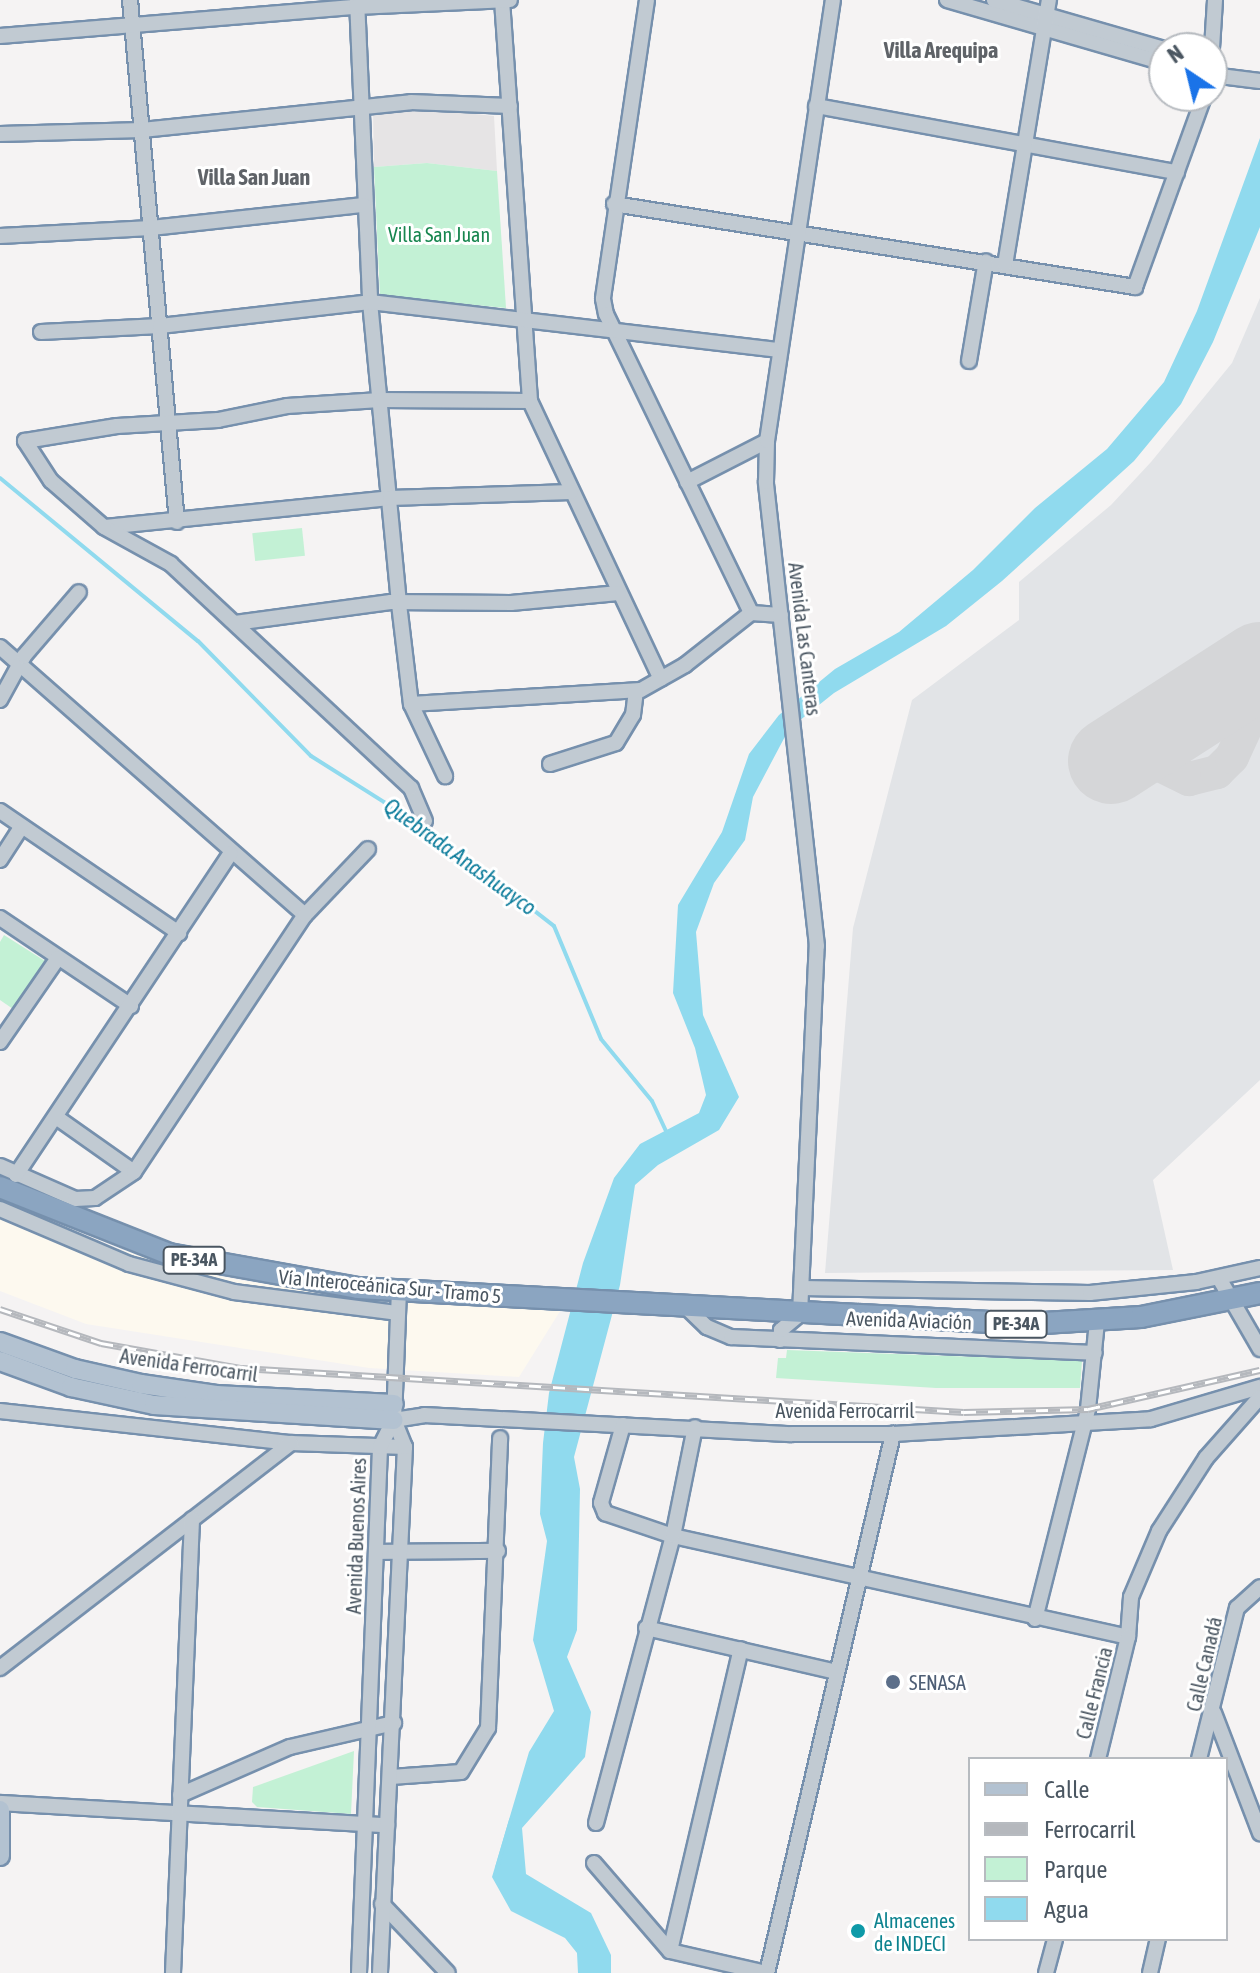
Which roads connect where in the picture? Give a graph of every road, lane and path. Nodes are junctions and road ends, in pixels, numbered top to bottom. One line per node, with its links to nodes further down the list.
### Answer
1 (130, 0): 11 (street)
2 (647, 0): 26 (street)
3 (833, 0): 20 (street, Avenida Las Canteras)
4 (947, 0): 10 (street)
5 (994, 0): 10 (street)
6 (1049, 0): 10 (street)
7 (1215, 0): 12 (street)
8 (505, 1): 9 (street); 19 (street)
9 (356, 4): 11 (street); 18 (street)
10 (1045, 23): 14 (street); 15 (street); 24 (street)
11 (133, 29): 13 (street); 22 (street)
12 (1213, 32)
13 (0, 36)
14 (1148, 46)
15 (1148, 58)
16 (1228, 73): 17 (street)
17 (1260, 81)
18 (360, 105): 19 (street); 22 (street); 27 (street)
19 (510, 106): 34 (street)
20 (816, 106): 24 (street); 29 (street, Avenida Las Canteras)
21 (1198, 112): 25 (street)
22 (142, 130): 23 (street); 28 (street)
23 (0, 134)
24 (1026, 142): 25 (street); 32 (street)
25 (1177, 172): 32 (street)
26 (614, 204): 29 (street); 36 (street)
27 (364, 205): 28 (street); 33 (street)
28 (151, 228): 30 (street); 35 (street)
29 (795, 230): 31 (street); 38 (street, Avenida Las Canteras)
30 (0, 236)
31 (986, 261): 32 (street); 39 (street)
32 (1005, 265)
33 (370, 302): 34 (street); 35 (street); 40 (street)
34 (521, 322): 36 (street); 41 (street)
35 (160, 326): 37 (street); 42 (street)
36 (613, 329): 38 (street); 44 (street)
37 (41, 332)
38 (777, 350): 43 (street, Avenida Las Canteras)
39 (969, 361)
40 (380, 400): 41 (street); 42 (street); 46 (street)
41 (530, 401): 45 (street)
42 (170, 424): 47 (street); 48 (street)
43 (767, 441): 44 (street); 53 (street, Avenida Las Canteras)
44 (687, 482): 52 (street)
45 (571, 492): 46 (street); 50 (street)
46 (390, 498): 47 (street); 51 (street)
47 (177, 522): 48 (street)
48 (104, 527): 54 (street)
49 (79, 592): 56 (street)
50 (619, 593): 51 (street); 57 (street)
51 (399, 604): 54 (street); 60 (street)
52 (751, 613): 53 (street); 57 (street)
53 (781, 615): 82 (street, Avenida Las Canteras)
54 (235, 623): 64 (street)
55 (0, 647): 56 (street)
56 (22, 666): 59 (street); 67 (street)
57 (661, 679): 58 (street)
58 (636, 691): 60 (street); 61 (street)
59 (0, 700)
60 (411, 704): 62 (street)
61 (550, 764)
62 (445, 776)
63 (0, 811): 65 (street)
64 (425, 821)
65 (22, 826): 68 (street); 71 (street)
66 (368, 849): 69 (street)
67 (231, 853): 69 (street); 71 (street)
68 (0, 860)
69 (305, 915): 77 (street)
70 (0, 918): 72 (street)
71 (179, 933): 73 (street)
72 (58, 958): 73 (street); 74 (street)
73 (131, 1006): 75 (street)
74 (0, 1042)
75 (56, 1117): 77 (street); 78 (street)
76 (0, 1166): 78 (street)
77 (134, 1172): 78 (street)
78 (8, 1181): 83 (highway, Vía Interoceánica Sur - Tramo 5 / PE-34A)
79 (0, 1209): 88 (street)
80 (1260, 1268): 81 (street)
81 (1219, 1278): 82 (street); 85 (street)
82 (802, 1288): 89 (street, Avenida Las Canteras)
83 (399, 1290): 86 (highway, Vía Interoceánica Sur - Tramo 5 / PE-34A); 88 (street)
84 (1260, 1293): 85 (highway, Avenida Aviación / PE-34A)
85 (1230, 1300): 90 (highway, Avenida Aviación / PE-34A); 93 (street)
86 (651, 1303): 87 (highway, Avenida Aviación / PE-34A)
87 (684, 1305): 89 (highway, Avenida Aviación / PE-34A); 91 (street)
88 (397, 1313): 99 (street)
89 (800, 1314): 90 (highway, Avenida Aviación / PE-34A); 91 (street)
90 (1097, 1322): 94 (street)
91 (780, 1340): 94 (street)
92 (0, 1342): 99 (main road, Avenida Ferrocarril)
93 (1260, 1349)
94 (1095, 1353): 101 (street)
95 (0, 1361): 99 (main road, Avenida Ferrocarril)
96 (1260, 1387): 101 (street, Avenida Ferrocarril)
97 (1260, 1397): 115 (street)
98 (0, 1411): 105 (street)
99 (394, 1412): 100 (street, Avenida Ferrocarril); 106 (street, Avenida Buenos Aires); 107 (street)
100 (623, 1425): 102 (street, Avenida Ferrocarril); 109 (street)
101 (1081, 1426): 103 (street, Avenida Ferrocarril); 116 (street)
102 (695, 1427): 103 (street, Avenida Ferrocarril); 109 (street)
103 (893, 1434): 113 (street)
104 (500, 1438): 111 (street)
105 (291, 1443): 106 (street); 108 (street)
106 (380, 1447): 107 (street); 112 (street, Avenida Buenos Aires)
107 (405, 1447): 110 (street)
108 (192, 1519): 121 (street); 131 (street)
109 (673, 1536): 113 (street); 117 (street)
110 (400, 1551): 111 (street); 112 (street); 124 (street)
111 (498, 1551): 130 (street)
112 (376, 1552): 125 (street, Avenida Buenos Aires)
113 (861, 1577): 116 (street); 122 (street)
114 (1260, 1587): 123 (street, Calle Canadá)
115 (1128, 1614): 118 (street); 119 (street, Calle Francia)
116 (1035, 1619): 118 (street)
117 (646, 1628): 120 (street); 135 (street)
118 (1105, 1633): 119 (street)
119 (1128, 1637): 126 (street, Calle Francia)
120 (741, 1649): 122 (street); 145 (street)
121 (0, 1668)
122 (836, 1672): 150 (street)
123 (1214, 1713): 127 (street, Calle Canadá); 128 (street)
124 (394, 1723): 125 (street); 130 (street)
125 (370, 1727): 131 (street); 136 (street, Avenida Buenos Aires)
126 (1098, 1757)
127 (1200, 1757)
128 (1227, 1757)
129 (1229, 1764): 138 (street)
130 (391, 1777): 137 (street)
131 (180, 1795): 134 (street)
132 (0, 1803): 134 (street)
133 (0, 1810): 139 (main road)
134 (177, 1817): 136 (street); 146 (street)
135 (596, 1823)
136 (364, 1825): 137 (street); 147 (street, Avenida Buenos Aires)
137 (387, 1825): 142 (street)
138 (1260, 1833)
139 (0, 1846): 140 (main road)
140 (0, 1856)
141 (594, 1863): 145 (street)
142 (382, 1904): 148 (street); 149 (street)
143 (1054, 1941): 151 (street)
144 (1158, 1941): 152 (street)
145 (670, 1951): 150 (street)
146 (173, 1973)
147 (359, 1973)
148 (380, 1973)
149 (448, 1973)
150 (767, 1973)
151 (1046, 1973)
152 (1150, 1973)

